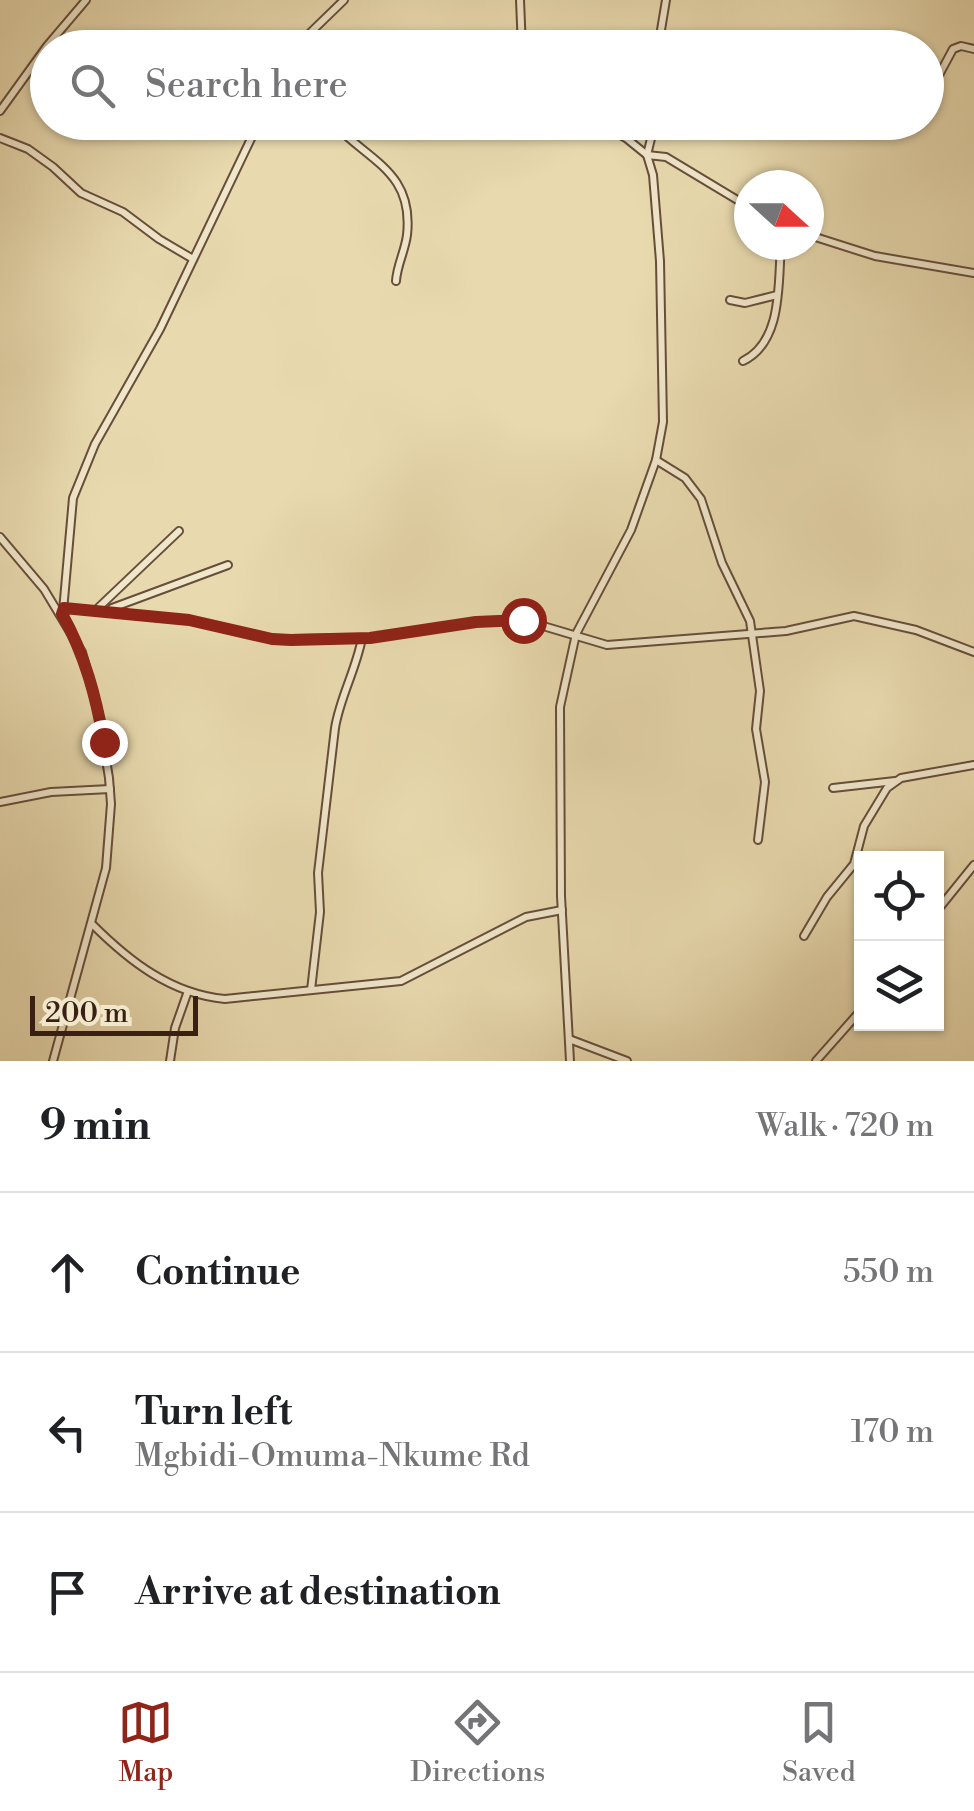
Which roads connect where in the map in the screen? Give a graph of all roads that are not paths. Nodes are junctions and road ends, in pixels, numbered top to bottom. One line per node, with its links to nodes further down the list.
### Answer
1 (86, 0): 5 (street)
2 (344, 0): 6 (street)
3 (520, 0): 7 (street)
4 (666, 0): 8 (street)
5 (60, 30)
6 (312, 30)
7 (521, 30)
8 (661, 30)
9 (974, 49): 10 (street)
10 (944, 66)
11 (30, 70): 12 (street)
12 (0, 111)
13 (0, 138): 21 (street)
14 (250, 140): 21 (street)
15 (349, 140): 24 (street)
16 (628, 140): 18 (street)
17 (650, 140): 18 (street)
18 (646, 155): 19 (street); 28 (street)
19 (734, 199)
20 (824, 240): 23 (street)
21 (193, 259): 33 (street)
22 (780, 260): 25 (street)
23 (974, 273)
24 (396, 281)
25 (777, 295): 26 (street); 27 (street)
26 (730, 300)
27 (743, 361)
28 (656, 460): 34 (street); 35 (street)
29 (179, 531): 32 (street)
30 (0, 537): 33 (street)
31 (228, 565): 32 (street)
32 (101, 610): 33 (street); 36 (street)
33 (63, 611): 41 (street)
34 (752, 633): 35 (street); 37 (street); 43 (street)
35 (576, 634): 36 (street); 46 (street)
36 (362, 638): 50 (street)
37 (974, 652)
38 (974, 765): 39 (street)
39 (895, 780): 40 (street); 48 (street)
40 (834, 788)
41 (110, 789): 42 (street); 47 (street)
42 (0, 802)
43 (758, 840)
44 (974, 865): 45 (street)
45 (944, 902)
46 (562, 910): 50 (street); 52 (street)
47 (92, 924): 49 (street); 53 (street)
48 (804, 936)
49 (188, 991): 50 (street); 54 (street)
50 (311, 991)
51 (854, 1018): 57 (street)
52 (569, 1038): 55 (street); 56 (street)
53 (54, 1061)
54 (170, 1061)
55 (570, 1061)
56 (628, 1061)
57 (816, 1061)

